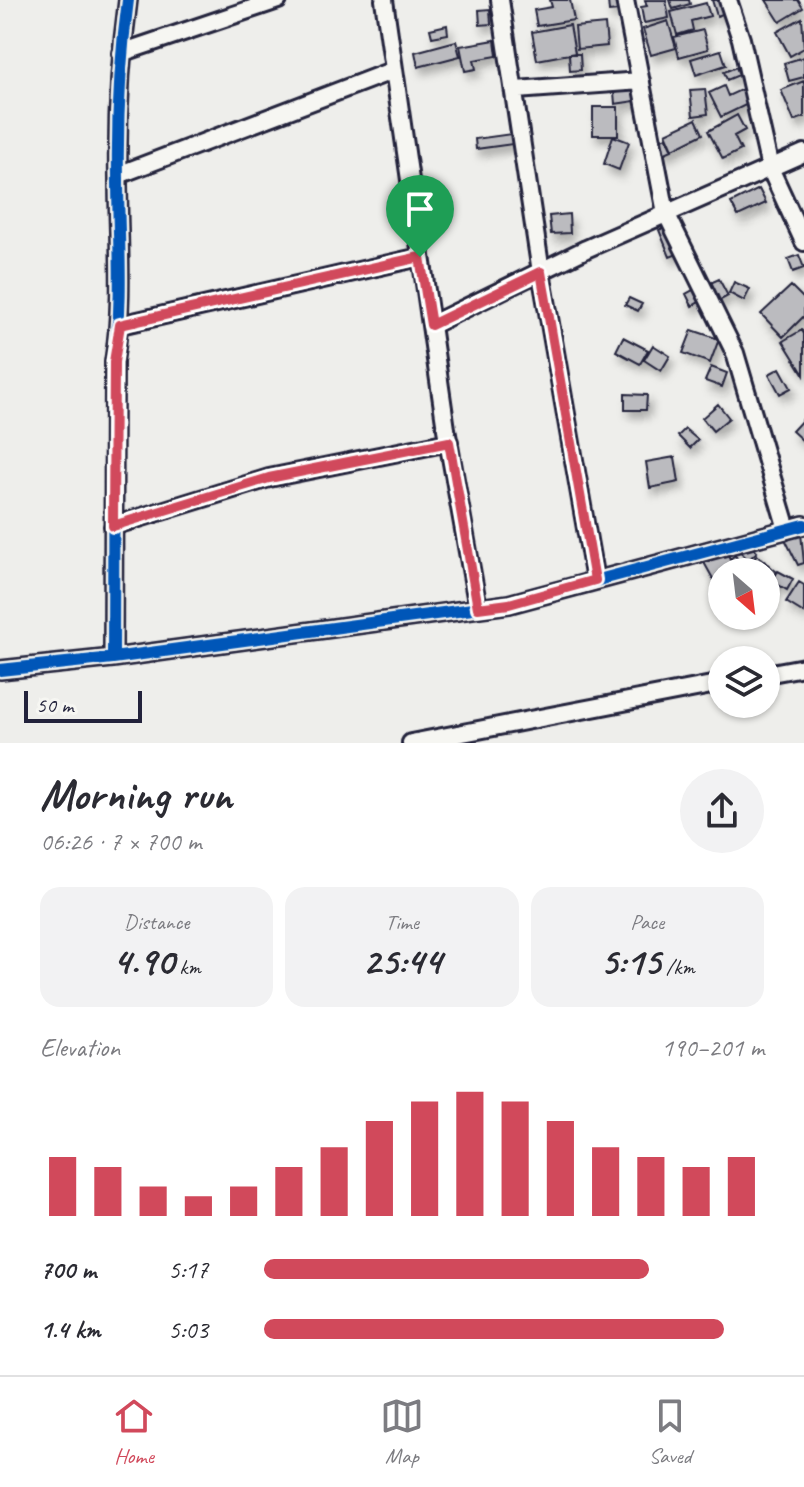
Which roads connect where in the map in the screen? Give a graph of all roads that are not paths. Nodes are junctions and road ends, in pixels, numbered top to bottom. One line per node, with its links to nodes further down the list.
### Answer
1 (128, 0): 7 (street)
2 (278, 0): 7 (street)
3 (384, 0): 8 (street)
4 (500, 0): 10 (street)
5 (625, 0): 9 (street)
6 (728, 0): 12 (street)
7 (121, 53): 13 (street)
8 (394, 70): 13 (street); 16 (street)
9 (641, 81): 10 (street); 14 (street)
10 (516, 90): 17 (street)
11 (804, 153): 12 (street)
12 (770, 168): 14 (street); 15 (street)
13 (118, 175): 18 (street)
14 (666, 213): 17 (street); 22 (street)
15 (804, 242)
16 (420, 257): 18 (street); 19 (street)
17 (541, 272): 19 (street); 23 (street)
18 (120, 325): 21 (street)
19 (431, 325): 20 (street)
20 (449, 442): 21 (street); 24 (street)
21 (113, 526): 25 (street)
22 (796, 527): 23 (street)
23 (595, 580): 24 (street)
24 (478, 608): 25 (street)
25 (113, 658): 27 (street)
26 (804, 667): 28 (street)
27 (0, 670)
28 (780, 671)
29 (708, 686): 30 (street)
30 (411, 743)

